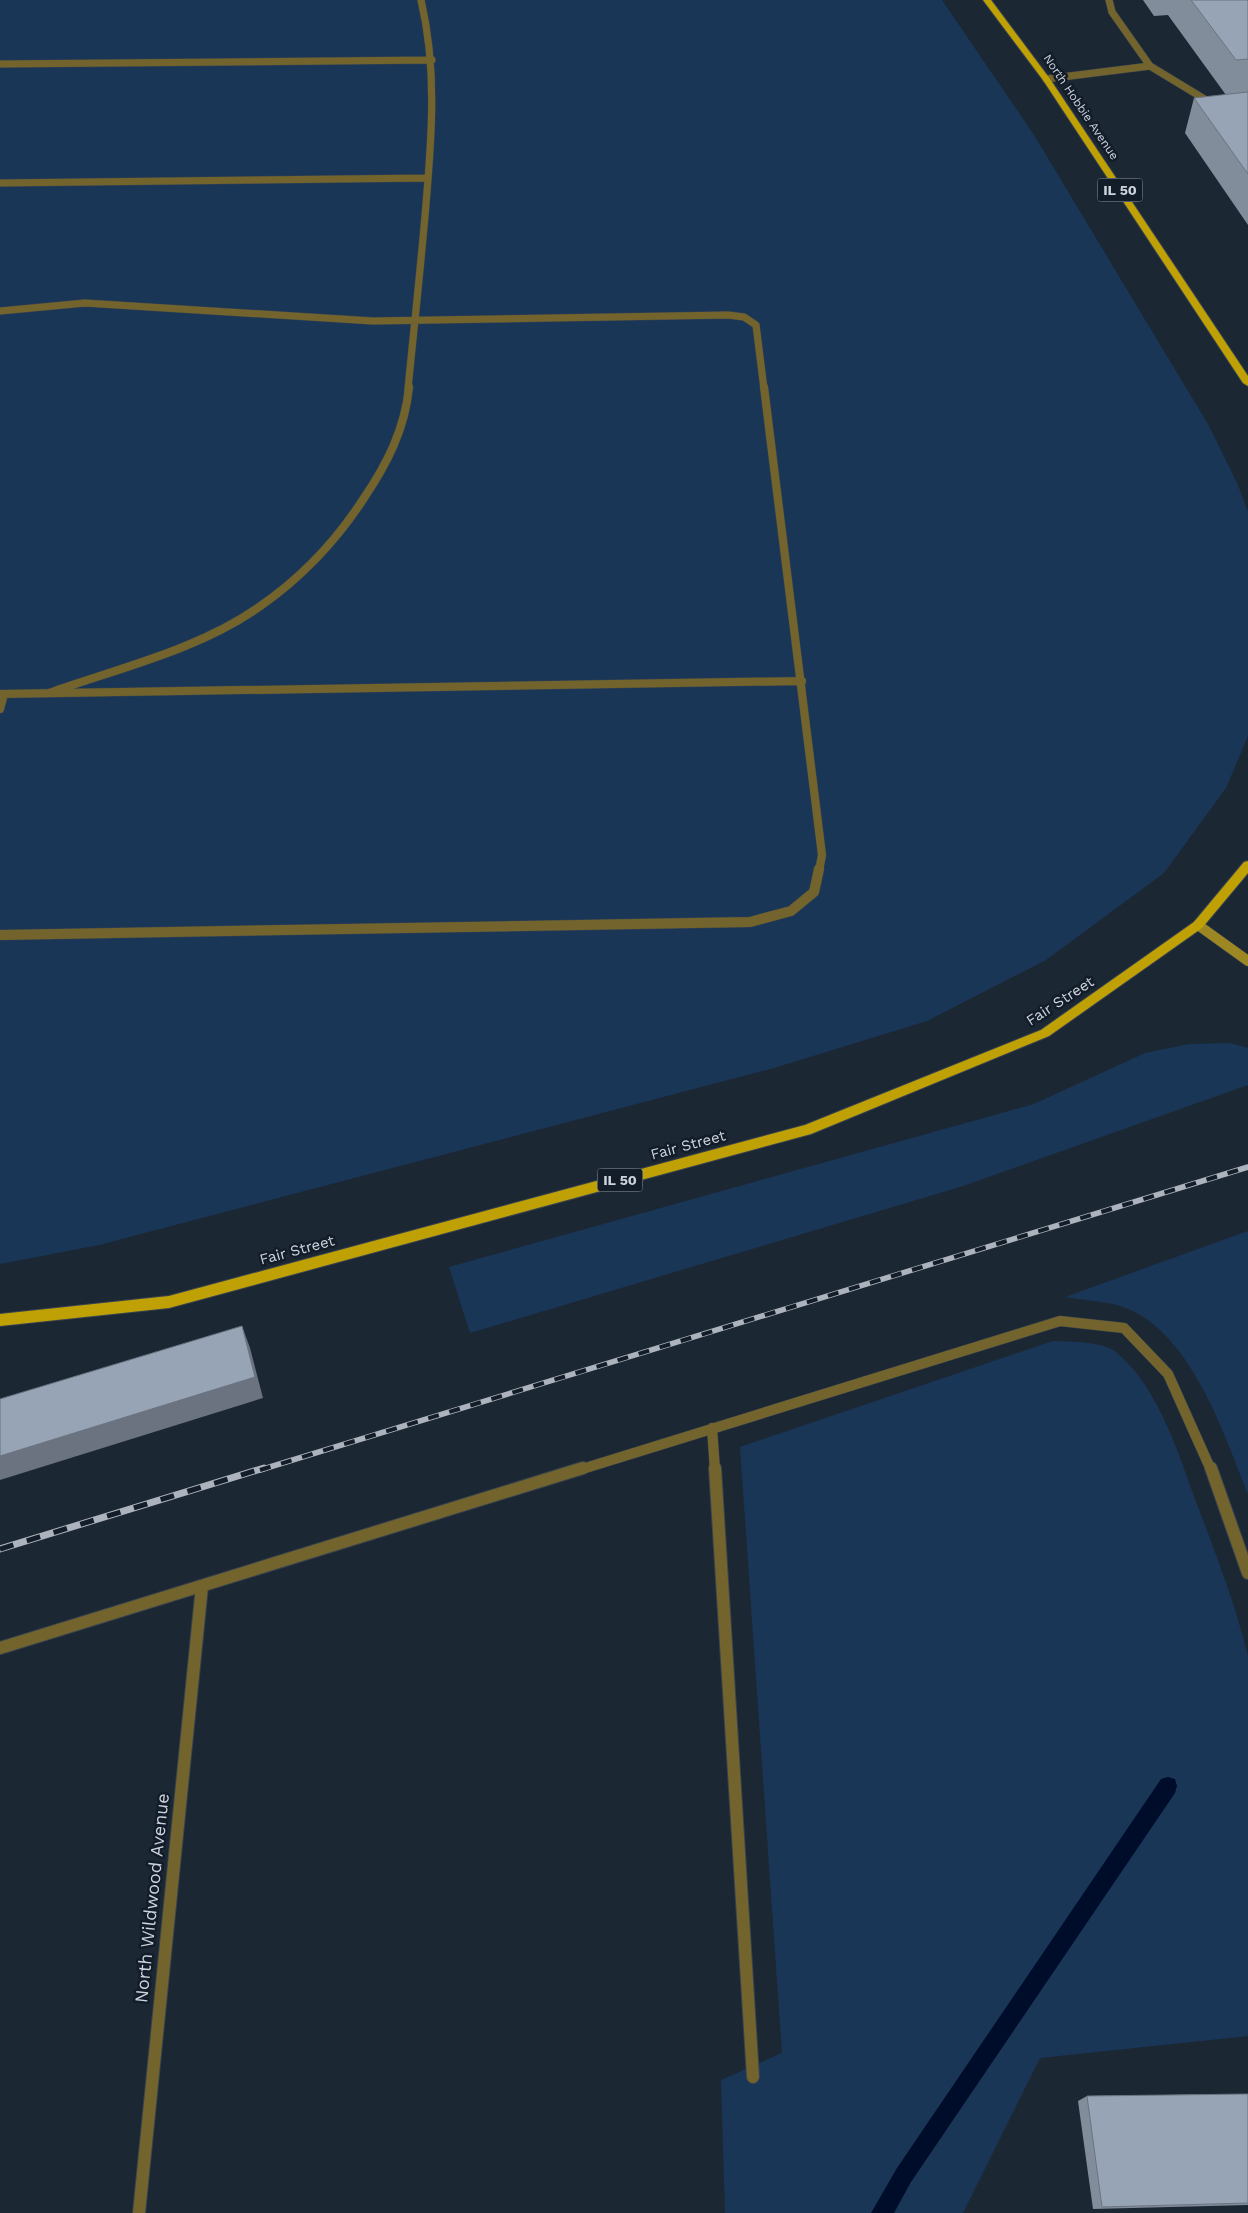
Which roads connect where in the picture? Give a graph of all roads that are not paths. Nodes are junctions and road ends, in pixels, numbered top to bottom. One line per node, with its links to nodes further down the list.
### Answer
1 (421, 0): 4 (street)
2 (987, 0): 7 (main road, North Hobbie Avenue / IL 50)
3 (1109, 0): 6 (street)
4 (432, 60): 5 (street); 9 (street)
5 (0, 64)
6 (1150, 66): 7 (street); 8 (street)
7 (1046, 79): 13 (main road, North Hobbie Avenue / IL 50)
8 (1219, 104)
9 (428, 178): 10 (street); 12 (street)
10 (0, 183)
11 (0, 311): 12 (street)
12 (417, 320): 14 (street); 15 (street)
13 (1248, 383)
14 (802, 681): 15 (street); 20 (street)
15 (50, 693): 16 (street)
16 (2, 694): 17 (street)
17 (0, 709)
18 (1248, 865): 19 (main road, IL 50)
19 (1198, 925): 21 (main road); 22 (main road, Fair Street / IL 50)
20 (0, 935)
21 (1248, 961)
22 (0, 1320)
23 (712, 1428): 24 (street); 25 (street); 27 (street)
24 (1248, 1573)
25 (202, 1586): 26 (street); 28 (street, North Wildwood Avenue)
26 (0, 1648)
27 (753, 2077)
28 (139, 2213)

